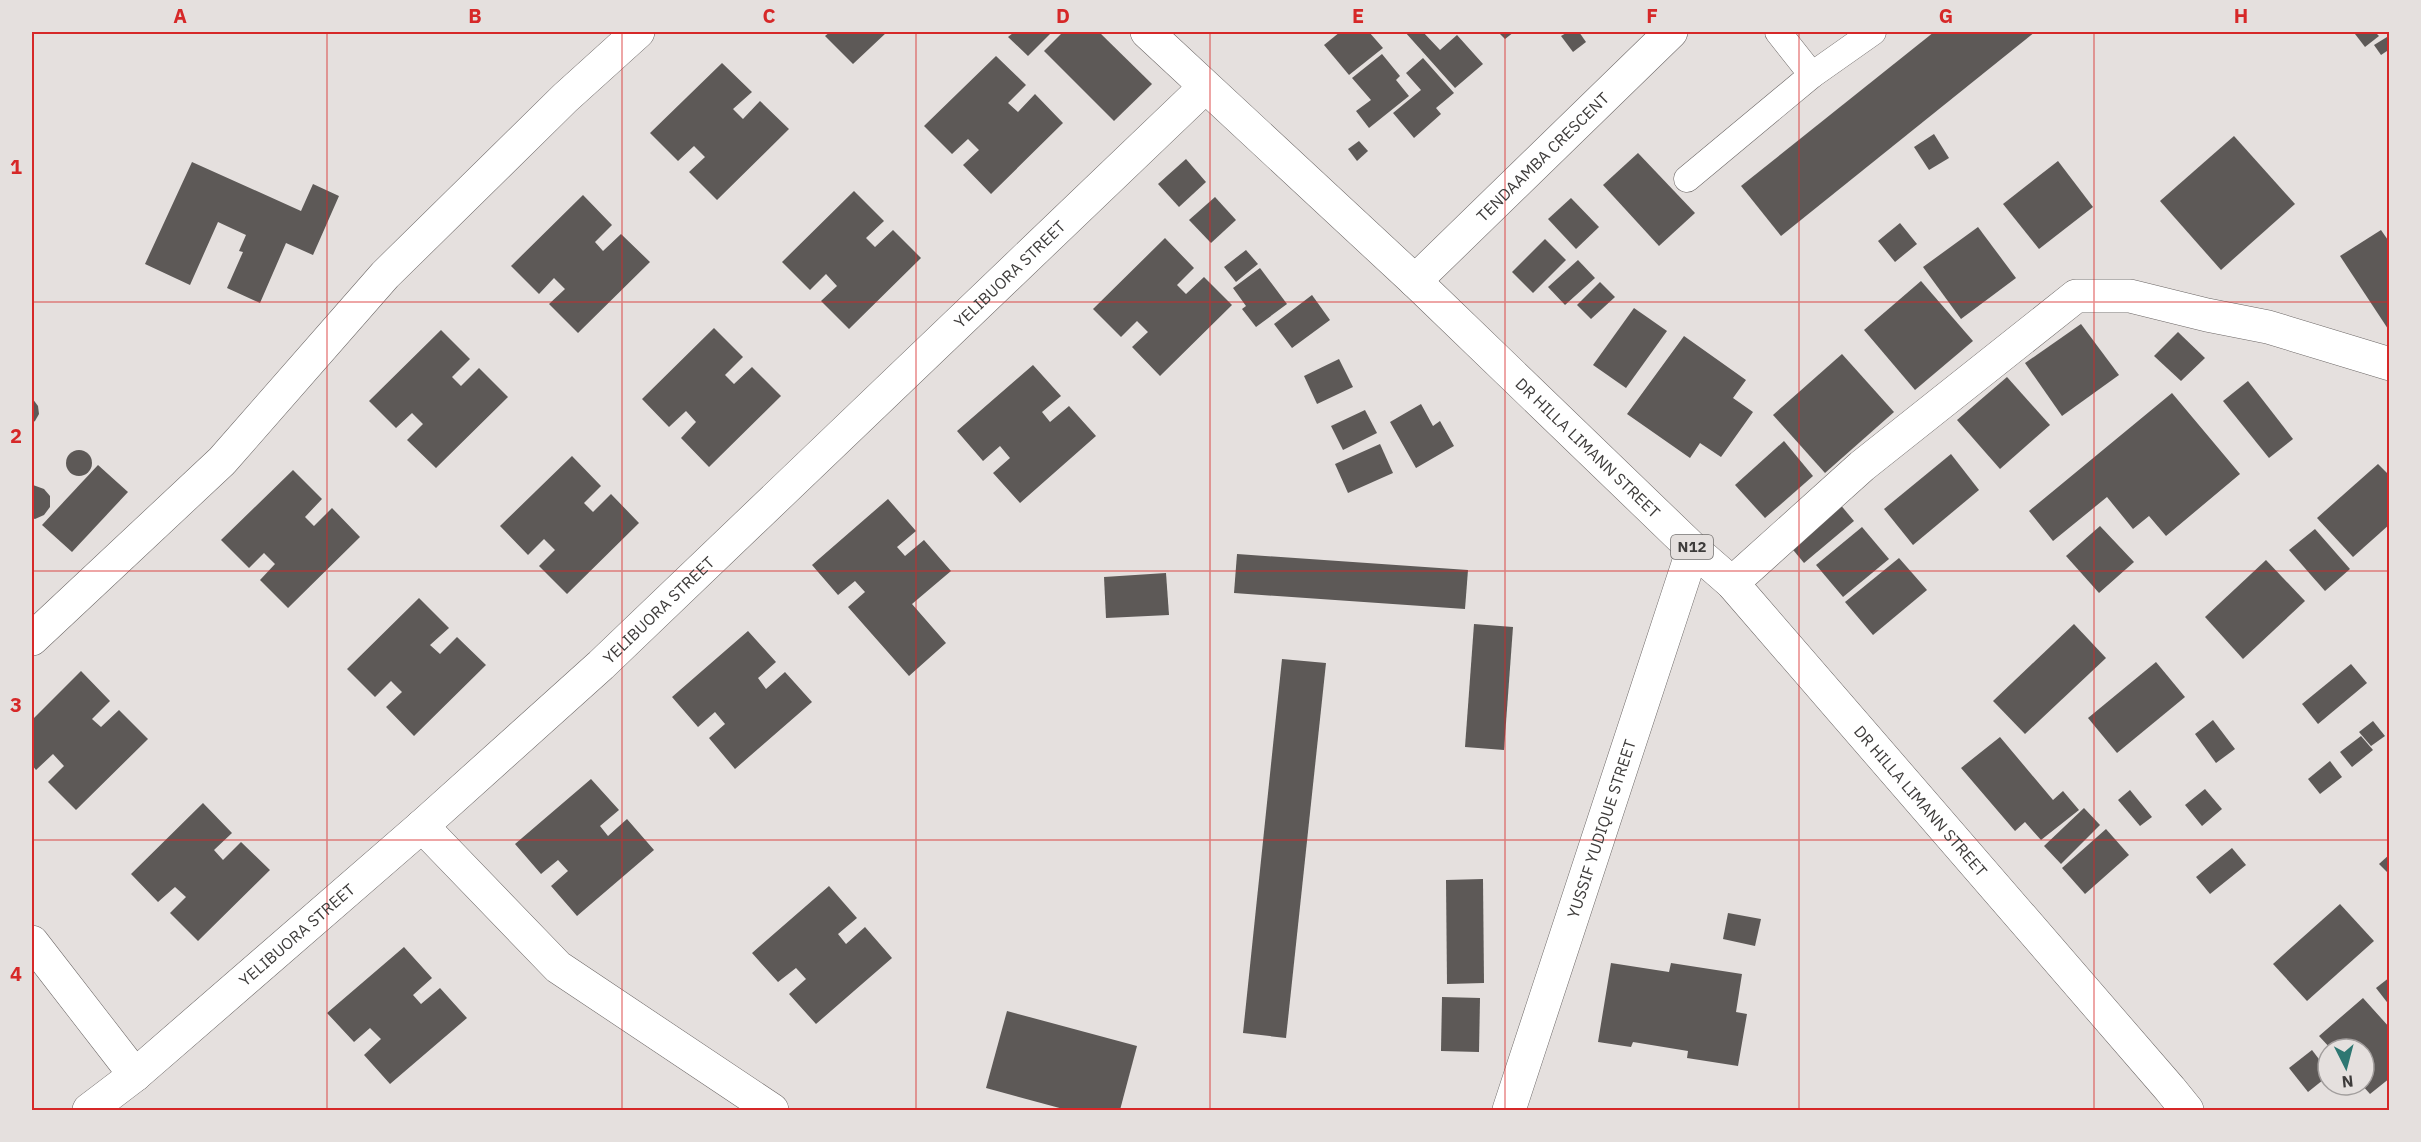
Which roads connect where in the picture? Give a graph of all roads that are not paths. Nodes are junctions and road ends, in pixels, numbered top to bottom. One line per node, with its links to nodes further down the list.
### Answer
1 (638, 32): 13 (main road)
2 (1147, 32): 7 (main road, DR HILLA LIMANN STREET / N12)
3 (1671, 32): 9 (main road, TENDAAMBA CRESCENT)
4 (1778, 32): 6 (lane)
5 (1873, 32): 6 (lane)
6 (1812, 75): 8 (lane)
7 (1205, 87): 9 (main road, DR HILLA LIMANN STREET / N12); 14 (main road, YELIBUORA STREET)
8 (1687, 179)
9 (1415, 281): 11 (main road, DR HILLA LIMANN STREET / N12)
10 (2390, 364): 12 (main road)
11 (1693, 549): 12 (main road, DR HILLA LIMANN STREET / N12); 19 (main road, YUSSIF YUDIQUE STREET)
12 (1732, 583): 20 (main road, DR HILLA LIMANN STREET / N12)
13 (32, 639)
14 (422, 826): 16 (main road, YELIBUORA STREET); 18 (main road)
15 (32, 942): 16 (main road)
16 (135, 1075): 17 (main road, YELIBUORA STREET)
17 (89, 1110)
18 (772, 1110)
19 (1509, 1110)
20 (2187, 1110)

